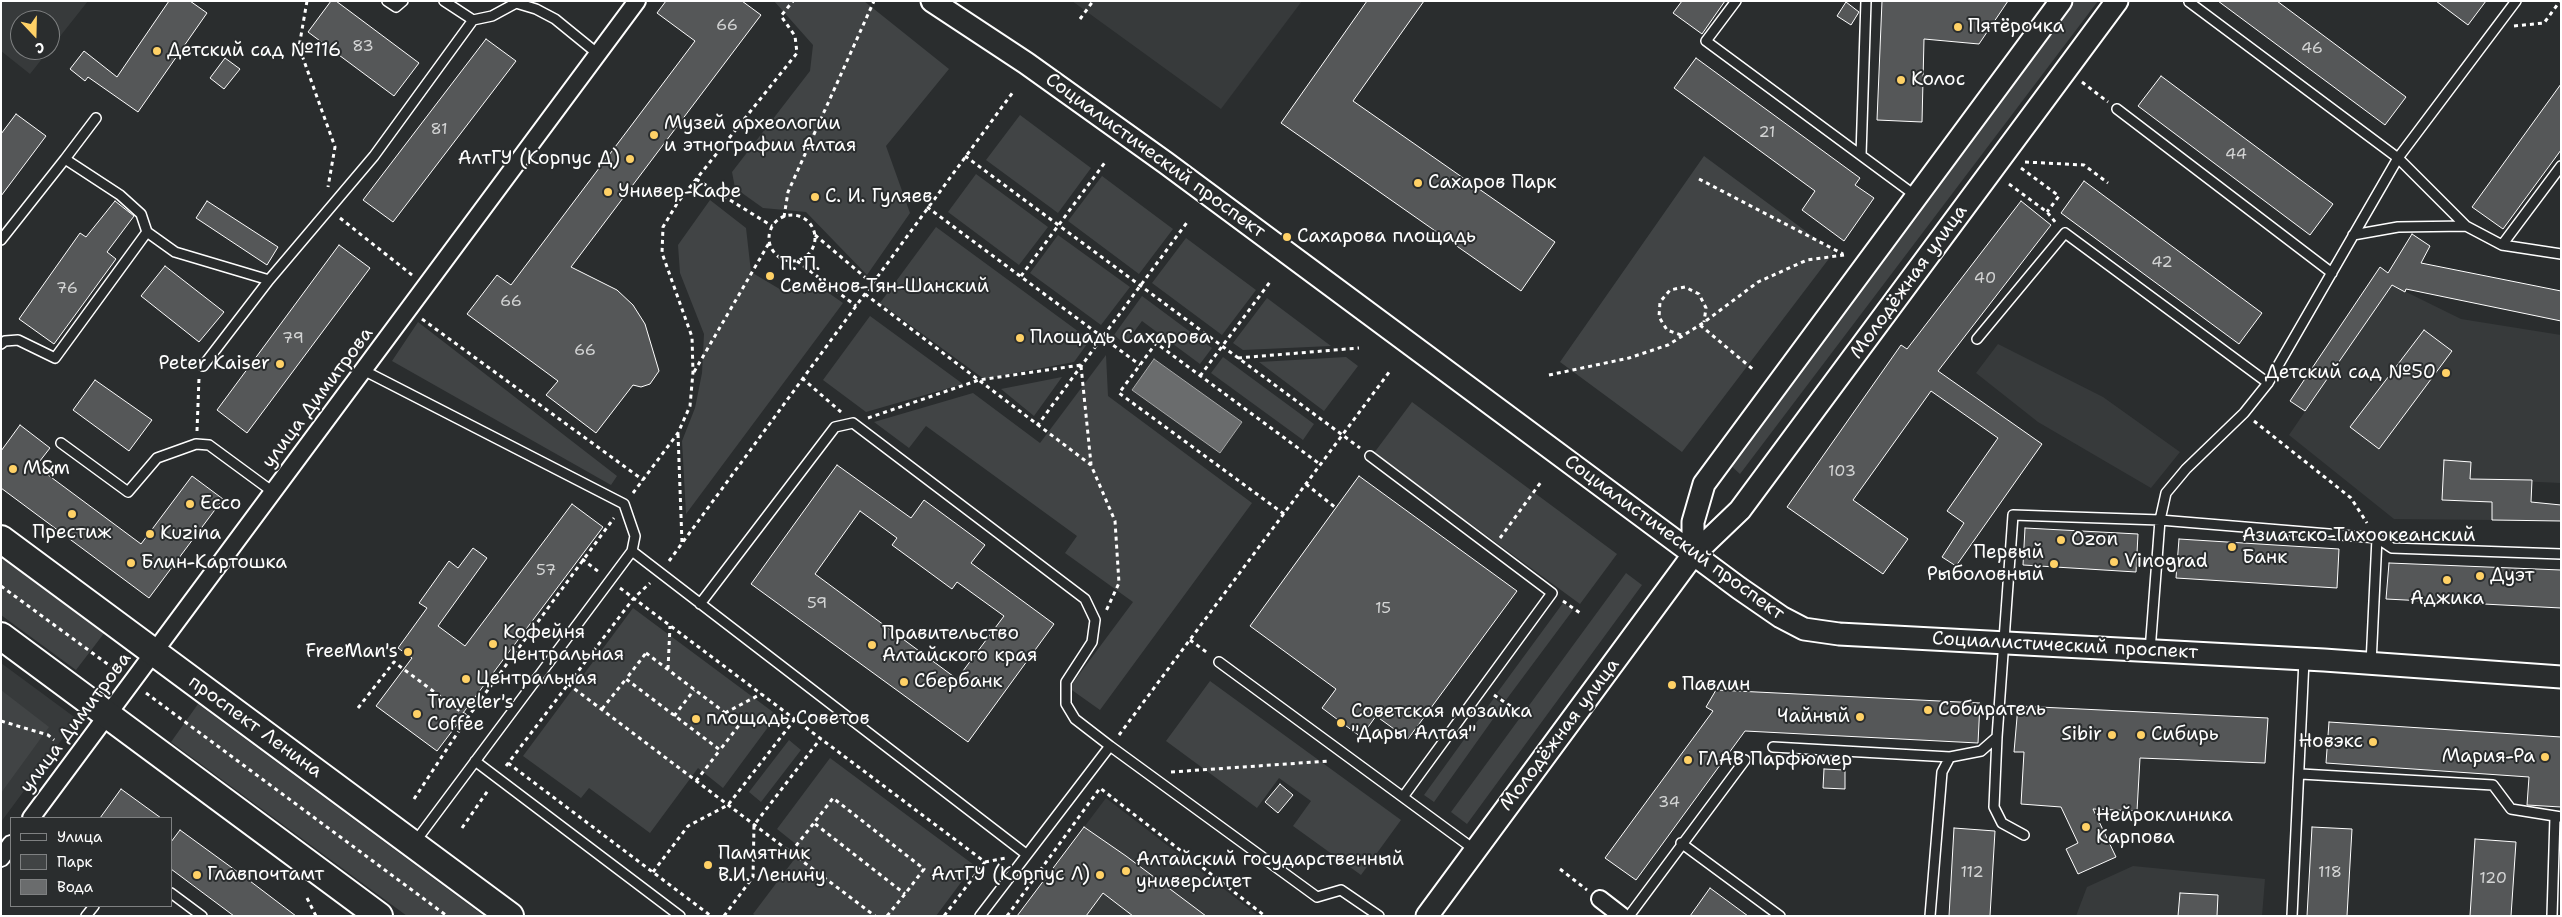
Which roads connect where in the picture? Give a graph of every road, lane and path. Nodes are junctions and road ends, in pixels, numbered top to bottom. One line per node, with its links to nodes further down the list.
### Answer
1 (307, 1): 41 (path)
2 (388, 1): 3 (lane)
3 (403, 1)
4 (444, 1): 19 (lane)
5 (637, 1): 21 (street, улица Димитрова)
6 (793, 1): 35 (path)
7 (874, 1): 43 (path)
8 (932, 1): 111 (street, Социалистический проспект)
9 (1093, 1): 18 (path)
10 (1736, 1): 27 (lane)
11 (1866, 1): 27 (lane)
12 (2061, 1): 39 (street)
13 (2117, 1): 111 (street, Молодёжная улица)
14 (2516, 1): 20 (lane)
15 (2560, 1): 20 (path)
16 (516, 2): 19 (lane); 21 (lane)
17 (2189, 2): 29 (lane)
18 (1080, 19)
19 (473, 20): 41 (lane)
20 (2495, 28): 29 (lane)
21 (598, 54): 62 (street, улица Димитрова)
22 (2082, 82): 24 (path)
23 (1013, 92): 28 (path)
24 (2102, 97)
25 (2117, 109): 57 (lane)
26 (96, 118): 30 (lane)
27 (1861, 155): 39 (lane)
28 (965, 156): 40 (path); 45 (path)
29 (2398, 158): 47 (lane); 51 (lane)
30 (65, 159): 48 (lane); 52 (lane)
31 (1106, 161): 45 (path)
32 (2025, 162): 37 (path)
33 (2561, 166): 54 (lane)
34 (2021, 168): 42 (path)
35 (696, 179): 46 (path); 81 (path)
36 (1700, 179): 67 (path)
37 (2108, 183)
38 (2009, 184): 42 (path)
39 (1917, 196): 111 (street)
40 (927, 207): 58 (path); 61 (path)
41 (329, 209): 59 (lane); 62 (path)
42 (2047, 212): 49 (path)
43 (784, 217): 46 (path); 50 (path)
44 (1188, 221): 63 (path)
45 (1058, 225): 58 (path); 63 (path)
46 (772, 226): 53 (path)
47 (2466, 226): 51 (lane); 54 (lane)
48 (147, 232): 59 (lane); 71 (lane)
49 (2065, 233): 70 (lane); 86 (lane)
50 (815, 235): 56 (path); 61 (path)
51 (2353, 235): 57 (lane)
52 (1, 240)
53 (770, 243): 56 (path); 81 (path)
54 (2502, 246): 55 (lane)
55 (2561, 254)
56 (797, 261): 65 (path)
57 (2332, 273): 86 (lane)
58 (1021, 276): 69 (path)
59 (269, 280): 77 (lane)
60 (1270, 282): 72 (path)
61 (873, 284): 64 (path)
62 (426, 286): 78 (street, улица Димитрова)
63 (1140, 286): 69 (path); 72 (path)
64 (865, 294): 65 (path); 85 (path)
65 (856, 306): 84 (path)
66 (422, 319): 97 (path)
67 (1702, 324): 68 (path); 68 (path); 80 (path)
68 (1682, 335): 82 (path)
69 (1102, 337): 75 (path); 76 (path)
70 (1978, 339)
71 (1, 344)
72 (1222, 346): 74 (path); 83 (path)
73 (1359, 348): 74 (path)
74 (1238, 358): 91 (path)
75 (1140, 364): 83 (path); 103 (path)
76 (1081, 365): 85 (path); 89 (path); 95 (path)
77 (203, 366): 93 (path)
78 (363, 370): 100 (street, улица Димитрова); 101 (lane)
79 (1390, 371): 91 (path)
80 (1755, 371)
81 (693, 372): 90 (path)
82 (1550, 375)
83 (1200, 376): 96 (path)
84 (802, 378): 88 (path); 107 (path)
85 (980, 380): 88 (path); 89 (path)
86 (2268, 384): 87 (lane)
87 (2244, 413): 104 (lane); 105 (path)
88 (853, 422): 118 (lane); 123 (lane)
89 (1037, 426): 95 (path)
90 (678, 433): 97 (path); 107 (path)
91 (1342, 435): 94 (path); 96 (path)
92 (61, 443): 93 (lane)
93 (196, 444): 100 (lane)
94 (1370, 456): 108 (lane)
95 (1091, 465): 123 (path)
96 (1320, 465): 99 (path)
97 (643, 480): 101 (path)
98 (1541, 482): 108 (path)
99 (1306, 484): 102 (path); 103 (path)
100 (273, 492): 126 (street, улица Димитрова)
101 (624, 504): 109 (lane); 112 (path)
102 (1336, 508)
103 (1284, 514): 122 (path)
104 (2160, 520): 105 (lane); 124 (lane); 125 (lane)
105 (2377, 538): 110 (lane); 129 (lane)
106 (1, 539): 126 (main road, проспект Ленина)
107 (682, 543): 113 (path)
108 (1492, 549): 116 (lane)
109 (632, 551): 113 (lane); 114 (lane)
110 (2561, 554)
111 (1694, 555): 124 (street, Социалистический проспект); 174 (street, Молодёжная улица)
112 (582, 559): 114 (path); 144 (path)
113 (660, 573): 117 (path); 118 (lane)
114 (610, 580): 117 (path); 156 (lane)
115 (1, 586): 133 (path)
116 (1552, 593): 119 (path); 135 (lane)
117 (633, 599): 120 (path); 134 (path)
118 (700, 604): 176 (lane)
119 (1580, 613)
120 (670, 625): 130 (path); 137 (path)
121 (1, 636): 142 (main road)
122 (1190, 640): 128 (path); 150 (path)
123 (1092, 642): 150 (lane)
124 (2004, 643): 125 (street, Социалистический проспект); 147 (lane)
125 (2150, 651): 127 (street, Социалистический проспект)
126 (154, 652): 133 (street, улица Димитрова); 172 (main road, проспект Ленина)
127 (2304, 660): 129 (street, Социалистический проспект); 159 (lane)
128 (1219, 662): 154 (lane)
129 (2371, 665): 131 (street, Социалистический проспект)
130 (668, 670): 132 (path); 136 (path)
131 (2561, 677)
132 (626, 679): 140 (path); 143 (path)
133 (131, 682): 142 (street, улица Димитрова); 187 (path)
134 (568, 684): 140 (path); 157 (path)
135 (1484, 688): 138 (path); 162 (lane)
136 (694, 690): 141 (path); 143 (path)
137 (761, 694): 141 (path); 145 (path)
138 (1512, 707)
139 (358, 708): 144 (path)
140 (602, 709): 161 (path)
141 (725, 713): 152 (path)
142 (107, 715): 165 (street, улица Димитрова); 186 (main road)
143 (674, 716): 152 (path)
144 (468, 718): 163 (path)
145 (795, 719): 148 (path); 164 (path)
146 (1, 721): 149 (path)
147 (1996, 737): 153 (lane); 170 (lane)
148 (821, 738): 168 (path); 194 (path)
149 (54, 740)
150 (1110, 746): 158 (lane); 176 (lane)
151 (1773, 747): 153 (lane)
152 (720, 750): 161 (path)
153 (1950, 757): 203 (lane)
154 (1352, 759): 158 (path); 162 (lane)
155 (1745, 760): 171 (lane)
156 (474, 762): 160 (lane); 172 (lane)
157 (508, 763): 160 (path); 179 (path)
158 (1149, 774): 198 (lane)
159 (2301, 774): 166 (lane); 204 (lane)
160 (496, 778): 169 (path); 189 (lane)
161 (696, 781): 164 (path)
162 (1404, 797): 174 (lane)
163 (414, 799)
164 (728, 805): 168 (path); 179 (path)
165 (32, 817)
166 (2558, 817): 205 (lane)
167 (814, 823): 175 (path); 181 (path); 181 (path)
168 (754, 825): 175 (path); 191 (path)
169 (462, 828)
170 (2024, 835)
171 (1681, 843): 201 (lane); 202 (lane)
172 (413, 844): 188 (main road, проспект Ленина)
173 (10, 845): 177 (street)
174 (1475, 850): 199 (street, Молодёжная улица)
175 (791, 852): 192 (path)
176 (1026, 854): 195 (lane)
177 (1, 858)
178 (1560, 869): 183 (path)
179 (653, 872): 190 (path)
180 (172, 894): 184 (lane)
181 (905, 894): 193 (path)
182 (307, 898): 185 (path)
183 (1600, 899): 200 (street)
184 (202, 916)
185 (316, 916)
186 (379, 916)
187 (447, 916)
188 (510, 916)
189 (680, 916)
190 (711, 916)
191 (724, 916)
192 (875, 916)
193 (887, 916)
194 (944, 916)
195 (980, 916)
196 (1007, 916): 197 (path)
197 (1265, 916)
198 (1379, 916)
199 (1427, 916)
200 (1622, 916)
201 (1629, 916)
202 (1780, 916)
203 (1930, 916)
204 (2292, 916)
205 (2552, 916)

